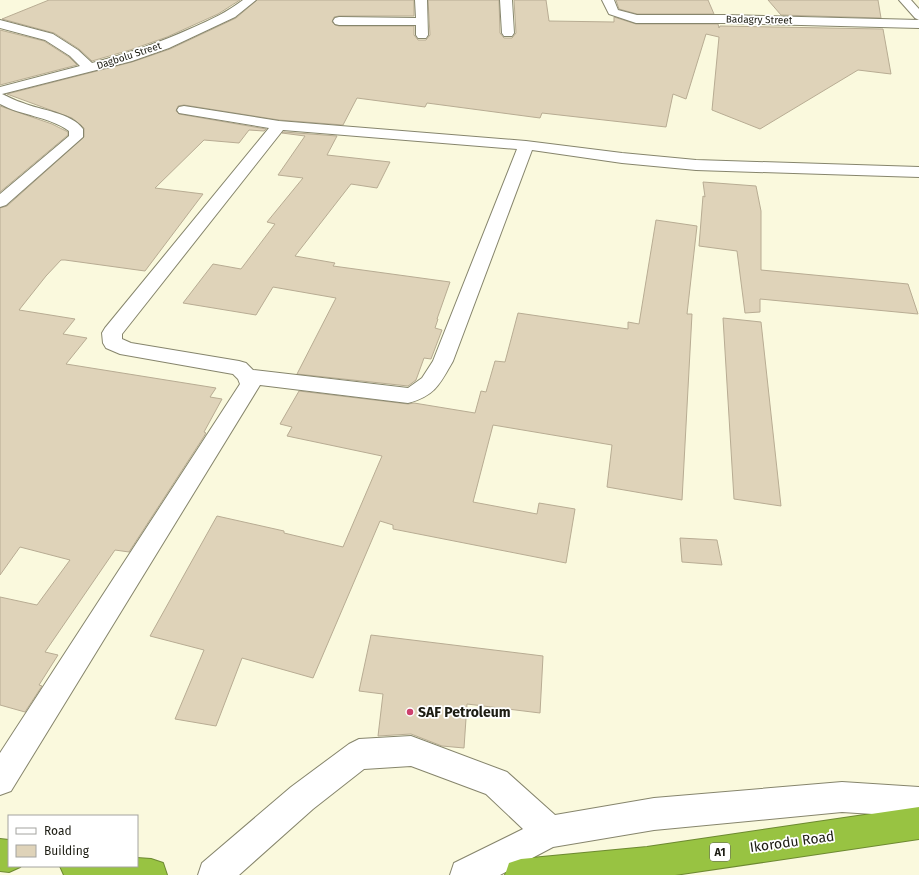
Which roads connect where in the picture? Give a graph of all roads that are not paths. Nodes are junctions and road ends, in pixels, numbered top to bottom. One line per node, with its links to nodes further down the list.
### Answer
1 (250, 0): 15 (street, Dagbolu Street)
2 (421, 0): 10 (street)
3 (506, 0): 13 (street)
4 (608, 0): 8 (street, Badagry Street)
5 (905, 0): 7 (street)
6 (720, 6): 8 (street)
7 (919, 16)
8 (726, 19): 12 (street, Badagry Street)
9 (339, 21): 10 (street)
10 (422, 22): 14 (street)
11 (0, 24): 15 (street)
12 (919, 24)
13 (508, 33)
14 (422, 35)
15 (89, 68): 16 (street, Dagbolu Street)
16 (0, 91)
17 (0, 98): 22 (street)
18 (184, 110): 19 (street)
19 (279, 126): 20 (street); 23 (street)
20 (526, 145): 21 (street); 23 (street)
21 (919, 172)
22 (0, 202)
23 (247, 376): 24 (street)
24 (0, 780)
25 (919, 802): 27 (street)
26 (919, 822): 32 (highway, Ikorodu Road / A1)
27 (550, 832): 30 (street); 31 (street)
28 (83, 867): 29 (highway)
29 (151, 875)
30 (214, 875)
31 (466, 875)
32 (521, 875)

